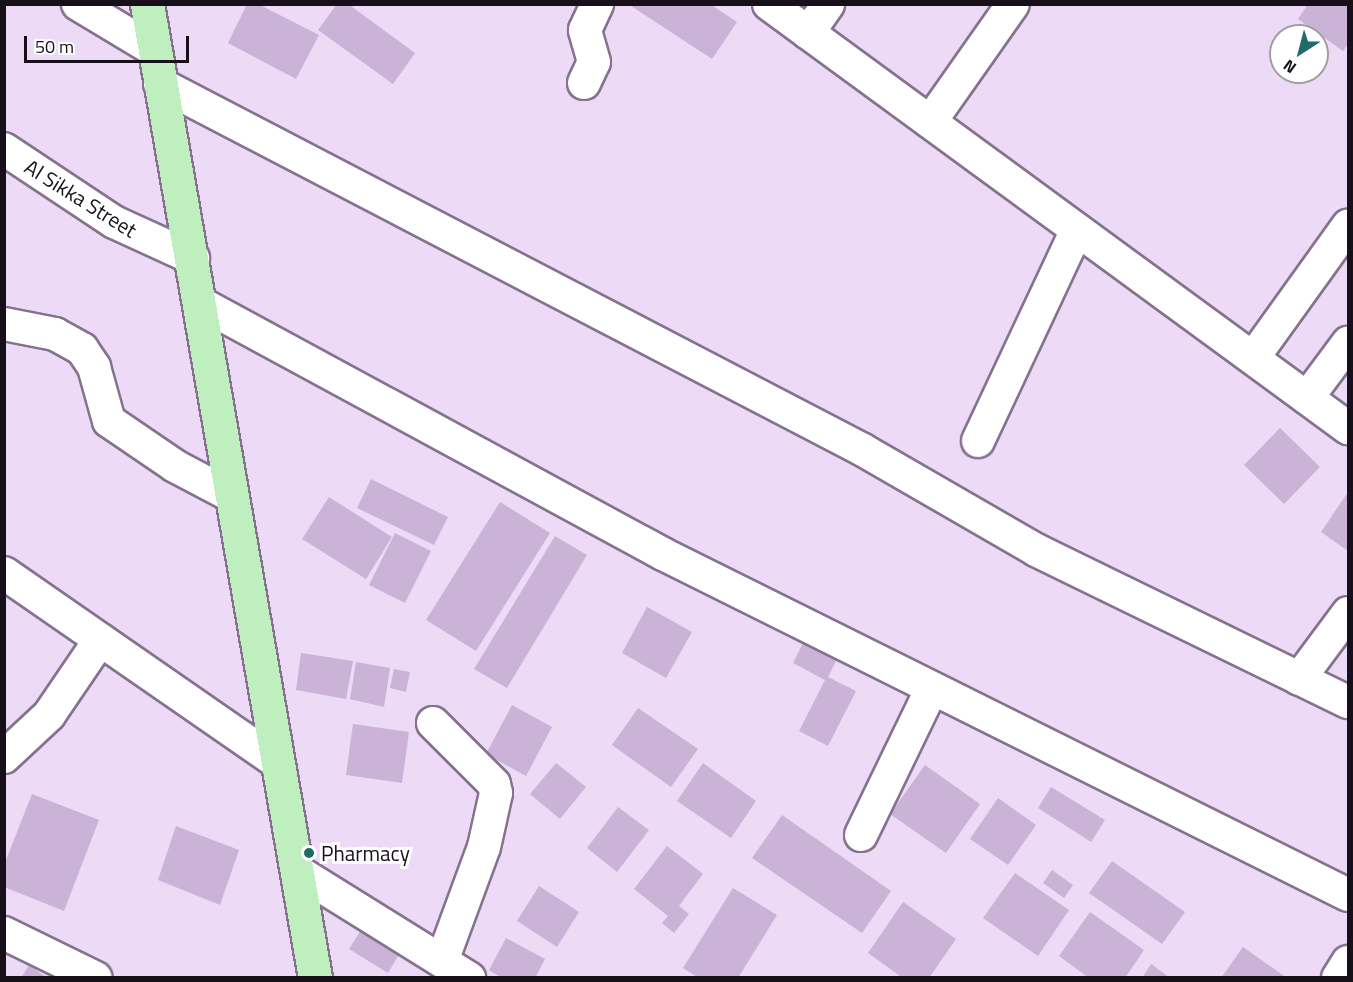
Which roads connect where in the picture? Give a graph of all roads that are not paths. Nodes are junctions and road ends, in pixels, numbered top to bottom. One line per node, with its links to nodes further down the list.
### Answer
1 (78, 4): 8 (street)
2 (147, 4): 8 (main road)
3 (597, 4): 9 (street)
4 (769, 4): 7 (street)
5 (828, 4): 7 (street)
6 (1013, 4): 11 (street)
7 (808, 33): 11 (street)
8 (151, 48): 10 (main road)
9 (584, 83)
10 (160, 84): 15 (main road); 27 (street)
11 (930, 122): 14 (street)
12 (4, 149): 15 (street, Al Sikka Street)
13 (1348, 226): 19 (street)
14 (1077, 230): 19 (street); 22 (street)
15 (193, 258): 16 (main road)
16 (200, 303): 23 (main road); 28 (street)
17 (4, 324): 23 (street)
18 (1348, 343): 20 (street)
19 (1253, 358): 20 (street)
20 (1307, 398): 21 (street)
21 (1348, 428)
22 (978, 441)
23 (230, 495): 32 (main road)
24 (4, 573): 26 (street)
25 (1348, 613): 27 (street)
26 (100, 640): 31 (street); 32 (street)
27 (1299, 679): 29 (street)
28 (932, 688): 33 (street); 35 (street)
29 (1348, 702)
30 (434, 723): 37 (street)
31 (4, 757)
32 (278, 764): 34 (main road)
33 (861, 835)
34 (297, 871): 37 (street); 40 (main road)
35 (1348, 895)
36 (8, 943): 39 (street)
37 (442, 961): 41 (street)
38 (1348, 962): 42 (street)
39 (96, 978)
40 (315, 978)
41 (469, 978)
42 (1338, 978)

